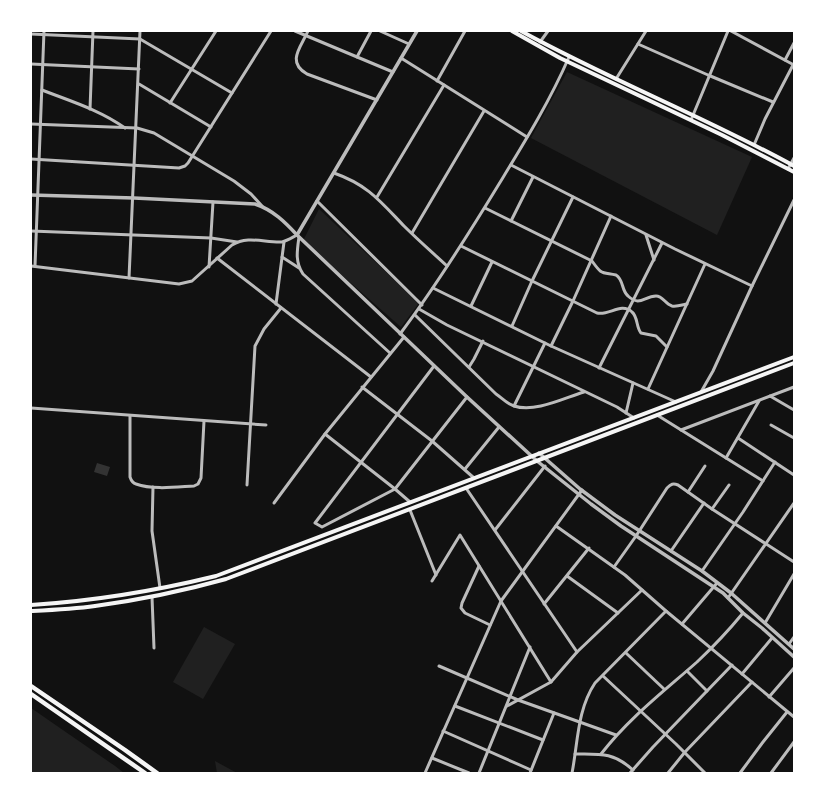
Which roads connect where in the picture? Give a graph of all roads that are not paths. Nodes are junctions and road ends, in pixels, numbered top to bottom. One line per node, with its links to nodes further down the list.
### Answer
1 (93, 31): 19 (street)
2 (140, 31): 21 (street)
3 (216, 31): 34 (street)
4 (271, 31): 43 (street)
5 (295, 31): 20 (street)
6 (308, 31): 20 (street)
7 (372, 31): 26 (street)
8 (380, 31): 24 (street)
9 (417, 31): 24 (street)
10 (465, 31): 39 (street)
11 (512, 31): 28 (main road)
12 (521, 31): 22 (main road)
13 (548, 31): 22 (street)
14 (646, 31): 25 (street)
15 (728, 31): 37 (street)
16 (731, 31): 29 (street)
17 (44, 33): 18 (street); 19 (street); 31 (street)
18 (31, 34)
19 (93, 36): 21 (street); 33 (street)
20 (306, 36): 26 (street); 44 (street)
21 (140, 38): 34 (street); 35 (street)
22 (540, 42): 28 (main road)
23 (794, 43): 29 (street)
24 (409, 44): 27 (street)
25 (638, 44): 37 (street); 38 (street)
26 (357, 57): 36 (street)
27 (401, 58): 36 (street); 39 (street)
28 (568, 59): 38 (main road); 49 (main road); 55 (street)
29 (785, 60): 32 (street)
30 (31, 64): 31 (street)
31 (43, 64): 33 (street); 42 (street)
32 (793, 65): 46 (street)
33 (92, 66): 35 (street); 47 (street)
34 (192, 68): 43 (street); 45 (street)
35 (139, 69): 40 (street)
36 (393, 72): 44 (street)
37 (708, 75): 46 (street); 49 (street)
38 (616, 79): 49 (main road)
39 (437, 81): 41 (street)
40 (139, 84): 45 (street); 54 (street)
41 (444, 86): 48 (street); 69 (street)
42 (42, 90): 47 (street); 51 (street)
43 (232, 93): 52 (street)
44 (377, 100): 65 (street)
45 (170, 102): 52 (street)
46 (773, 102): 56 (street)
47 (90, 109): 53 (street)
48 (484, 111): 55 (street); 81 (street)
49 (692, 117): 56 (main road); 63 (main road)
50 (31, 124): 51 (street)
51 (40, 124): 53 (street); 60 (street)
52 (211, 127): 57 (street)
53 (125, 128): 54 (street)
54 (137, 128): 57 (street); 61 (street)
55 (526, 137): 62 (street)
56 (754, 145): 63 (main road)
57 (193, 156): 61 (street); 75 (street)
58 (794, 158): 63 (street)
59 (31, 159): 60 (street)
60 (39, 160): 61 (street); 68 (street)
61 (135, 165): 71 (street)
62 (511, 165): 66 (street); 76 (street)
63 (791, 166): 64 (main road)
64 (794, 172)
65 (334, 173): 69 (street); 73 (street)
66 (533, 177): 70 (street); 78 (street)
67 (31, 195): 68 (street)
68 (38, 195): 71 (street); 80 (street)
69 (377, 197): 81 (street)
70 (574, 197): 77 (street); 86 (street)
71 (134, 198): 74 (street); 83 (street)
72 (794, 200): 104 (street)
73 (317, 201): 84 (street); 110 (street)
74 (213, 202): 75 (street); 85 (street)
75 (262, 206): 84 (street)
76 (485, 208): 78 (street); 90 (street)
77 (611, 216): 82 (street); 94 (street)
78 (511, 221): 86 (street)
79 (31, 231): 80 (street)
80 (36, 231): 83 (street); 98 (street)
81 (412, 233): 99 (street)
82 (646, 234): 89 (street); 93 (street)
83 (132, 235): 85 (street); 102 (street)
84 (298, 236): 88 (street); 101 (street); 117 (street)
85 (210, 238): 87 (street); 100 (street)
86 (551, 240): 94 (street); 103 (street)
87 (237, 242): 88 (street); 92 (street)
88 (284, 242): 91 (street)
89 (662, 243): 93 (street); 96 (street)
90 (461, 246): 95 (street); 99 (street)
91 (282, 257): 101 (street); 108 (street)
92 (217, 258): 100 (street); 108 (street)
93 (654, 260): 106 (street)
94 (592, 261): 106 (street); 107 (street)
95 (492, 262): 103 (street); 111 (street)
96 (706, 264): 104 (street); 109 (street)
97 (31, 266): 98 (street)
98 (35, 266): 102 (street)
99 (448, 266): 105 (street)
100 (209, 267): 102 (street)
101 (299, 268): 123 (street)
102 (129, 278)
103 (532, 281): 107 (street); 116 (street)
104 (752, 286): 136 (street)
105 (434, 288): 110 (street); 111 (street)
106 (633, 300): 109 (street); 114 (street)
107 (573, 301): 114 (street); 121 (street)
108 (276, 304): 112 (street)
109 (687, 304): 122 (street)
110 (422, 305): 113 (street)
111 (471, 306): 116 (street)
112 (281, 308): 130 (street); 153 (street)
113 (419, 309): 115 (street); 119 (street)
114 (628, 310): 122 (street); 129 (street)
115 (415, 315): 117 (street); 127 (street)
116 (512, 326): 120 (street)
117 (400, 334): 118 (street)
118 (404, 337): 123 (street); 126 (street)
119 (483, 341): 127 (street); 128 (street)
120 (545, 343): 121 (street); 128 (street)
121 (551, 346): 129 (street)
122 (667, 347): 134 (street)
123 (390, 353): 130 (street)
124 (794, 357): 136 (main road)
125 (793, 365): 139 (main road)
126 (434, 366): 138 (street); 147 (street)
127 (469, 367): 143 (street)
128 (533, 367): 135 (street); 143 (street)
129 (599, 368): 131 (street)
130 (371, 376): 132 (street)
131 (634, 383): 134 (street); 146 (street)
132 (362, 387): 147 (street); 158 (street)
133 (794, 387): 137 (street)
134 (648, 389): 141 (street)
135 (584, 392): 143 (street); 146 (street)
136 (701, 392): 139 (main road); 141 (main road)
137 (770, 396): 140 (street); 145 (street)
138 (466, 397): 156 (street); 161 (street)
139 (703, 398): 142 (main road)
140 (759, 400): 157 (street); 159 (street)
141 (676, 402): 142 (main road); 150 (main road)
142 (683, 405): 148 (main road)
143 (514, 406)
144 (31, 408): 149 (street)
145 (794, 410)
146 (626, 413): 150 (street)
147 (397, 415): 161 (street); 167 (street)
148 (657, 415): 152 (main road); 157 (street)
149 (130, 416): 151 (street); 177 (street)
150 (634, 418): 152 (main road); 162 (main road)
151 (204, 421): 153 (street); 177 (street)
152 (640, 422): 164 (main road)
153 (250, 424): 154 (street); 175 (street)
154 (266, 425)
155 (771, 425): 160 (street)
156 (499, 427): 163 (street); 171 (street)
157 (681, 430): 165 (street)
158 (325, 434): 167 (street); 184 (street)
159 (738, 438): 165 (street); 168 (street)
160 (794, 438)
161 (432, 441): 171 (street); 179 (street)
162 (538, 453): 163 (main road); 164 (street)
163 (532, 456): 166 (street); 173 (main road)
164 (544, 458): 166 (main road); 180 (street)
165 (726, 458): 174 (street)
166 (537, 461): 169 (street); 178 (main road)
167 (361, 462): 179 (street); 179 (street)
168 (775, 462): 172 (street); 174 (street)
169 (545, 466): 182 (street); 191 (street)
170 (705, 466): 181 (street)
171 (465, 469): 173 (street)
172 (794, 475)
173 (474, 478): 183 (main road)
174 (763, 481): 189 (street)
175 (247, 485)
176 (729, 485): 187 (street)
177 (153, 487): 208 (street)
178 (466, 488): 188 (main road); 191 (street)
179 (395, 489): 183 (street)
180 (582, 490): 182 (street); 192 (street)
181 (688, 492): 185 (street); 192 (street)
182 (579, 495): 190 (street); 193 (street)
183 (410, 502): 208 (main road)
184 (274, 503)
185 (704, 503): 187 (street); 196 (street)
186 (794, 503): 194 (street)
187 (712, 509): 189 (street)
188 (410, 510): 203 (street); 211 (main road)
189 (735, 523): 194 (street); 201 (street)
190 (556, 526): 195 (street); 200 (street)
191 (495, 530): 200 (street)
192 (640, 530): 193 (street); 196 (street)
193 (636, 536): 199 (street); 207 (street)
194 (766, 544): 197 (street); 210 (street)
195 (589, 548): 199 (street); 204 (street)
196 (671, 551): 201 (street)
197 (794, 562)
198 (479, 566): 203 (street); 213 (street); 222 (street)
199 (614, 567): 209 (street)
200 (522, 571): 213 (street); 214 (street)
201 (702, 571): 206 (street)
202 (794, 574): 220 (street)
203 (436, 575): 205 (street)
204 (567, 576): 214 (street); 218 (street)
205 (432, 581)
206 (717, 583): 207 (street); 210 (street)
207 (714, 587): 212 (street); 221 (street)
208 (160, 588): 215 (main road)
209 (642, 590): 216 (street); 218 (street)
210 (731, 594): 212 (street); 220 (street)
211 (152, 597): 217 (main road); 226 (street)
212 (728, 598): 219 (street)
213 (501, 601): 222 (street); 227 (street)
214 (544, 604): 230 (street)
215 (31, 605)
216 (666, 611): 221 (street); 231 (street)
217 (31, 612)
218 (618, 613): 230 (street)
219 (744, 613): 224 (street); 228 (street)
220 (766, 623): 225 (street)
221 (682, 624): 228 (street)
222 (490, 625): 239 (street)
223 (794, 637): 225 (street)
224 (772, 638): 232 (street); 237 (street)
225 (789, 644): 229 (street)
226 (154, 648)
227 (530, 648): 240 (street); 246 (street)
228 (710, 648): 233 (street); 236 (street)
229 (794, 649)
230 (577, 652): 240 (street)
231 (626, 653): 238 (street); 243 (street)
232 (794, 657)
233 (732, 665): 237 (street); 244 (street)
234 (439, 666): 239 (street)
235 (794, 668): 247 (street)
236 (687, 671): 243 (street); 244 (street)
237 (742, 674): 241 (street)
238 (603, 676): 251 (street); 255 (street)
239 (467, 678): 246 (street); 249 (street)
240 (551, 682): 248 (street)
241 (752, 682): 247 (street); 263 (street)
242 (31, 686): 270 (main road)
243 (664, 689): 251 (street)
244 (707, 691): 258 (street)
245 (31, 694): 269 (main road)
246 (511, 696): 248 (street); 250 (street)
247 (769, 697): 252 (street)
248 (518, 700): 250 (street); 253 (street)
249 (455, 706): 256 (street); 257 (street)
250 (507, 706): 256 (street)
251 (642, 711): 258 (street); 259 (street)
252 (787, 712): 254 (street); 277 (street)
253 (554, 713): 255 (street); 260 (street)
254 (794, 717)
255 (579, 722): 259 (street); 264 (street)
256 (500, 723): 260 (street); 262 (street)
257 (443, 731): 262 (street); 266 (street)
258 (666, 734): 263 (street); 268 (street)
259 (616, 735): 265 (street)
260 (543, 740): 267 (street)
261 (794, 742): 278 (street)
262 (488, 751): 267 (street); 273 (street)
263 (685, 752): 275 (street); 276 (street)
264 (575, 754): 265 (street); 274 (street)
265 (602, 754): 268 (street)
266 (432, 758): 271 (street); 272 (street)
267 (530, 772)
268 (632, 772)
269 (145, 773)
270 (157, 773)
271 (425, 773)
272 (468, 773)
273 (478, 773)
274 (572, 773)
275 (668, 773)
276 (705, 773)
277 (740, 773)
278 (771, 773)

